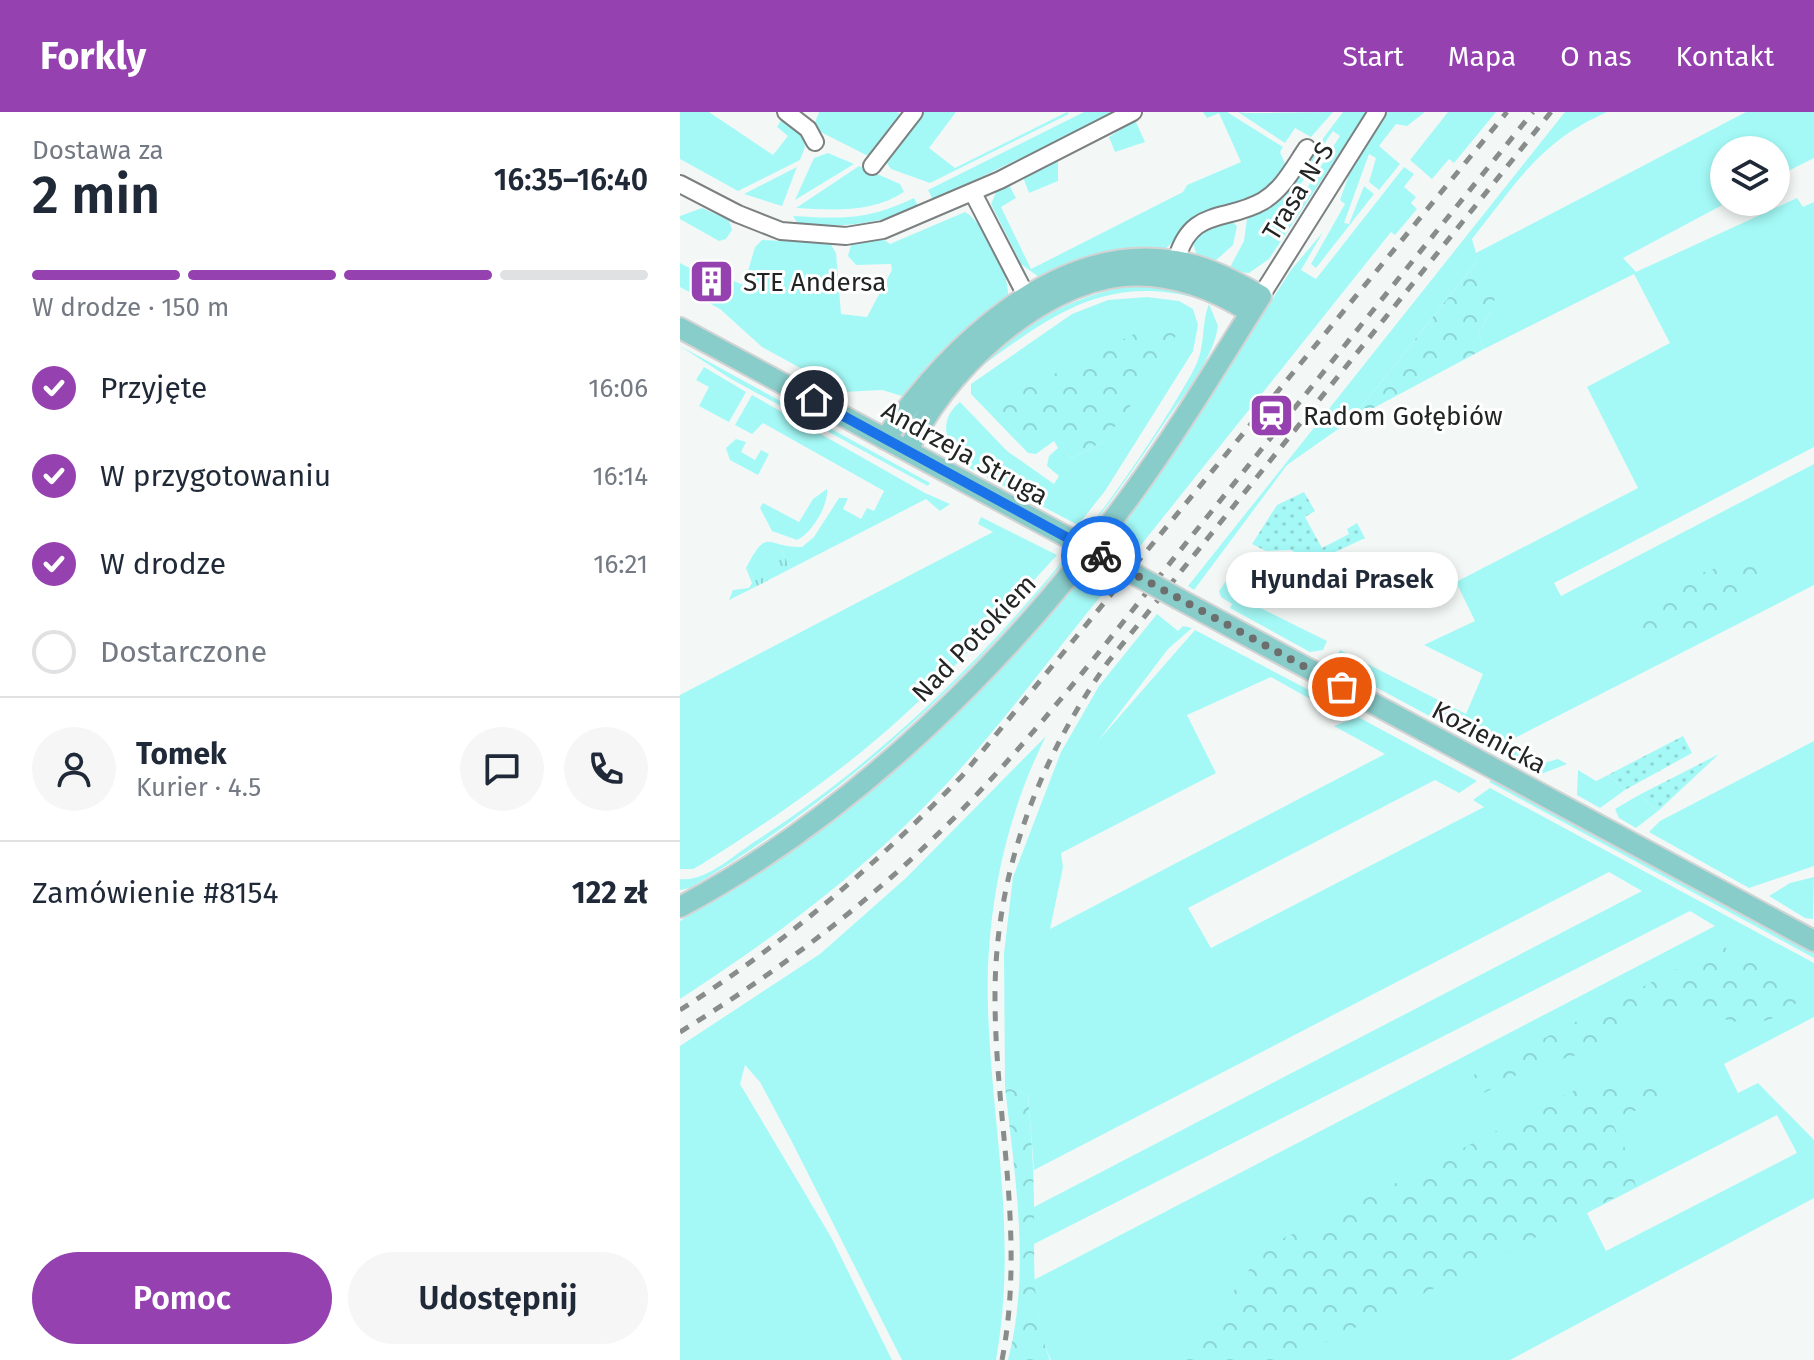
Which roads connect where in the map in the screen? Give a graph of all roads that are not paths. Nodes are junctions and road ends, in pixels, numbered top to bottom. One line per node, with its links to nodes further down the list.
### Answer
1 (786, 112): 2 (street)
2 (814, 112)
3 (914, 112): 7 (street)
4 (1133, 112): 9 (street)
5 (1377, 112): 11 (street, Trasa N-S)
6 (1307, 148): 10 (street)
7 (872, 166)
8 (680, 184): 9 (street)
9 (973, 193): 12 (street)
10 (1176, 261): 11 (main road); 12 (main road)
11 (1255, 304): 12 (main road); 17 (main road, Nad Potokiem)
12 (1030, 305): 14 (main road); 15 (main road)
13 (680, 328): 14 (main road, Andrzeja Struga)
14 (885, 439): 15 (main road, Andrzeja Struga)
15 (908, 451): 16 (main road, Andrzeja Struga, bridge)
16 (1140, 577): 18 (main road, Kozienicka, bridge)
17 (680, 907)
18 (1814, 941)

